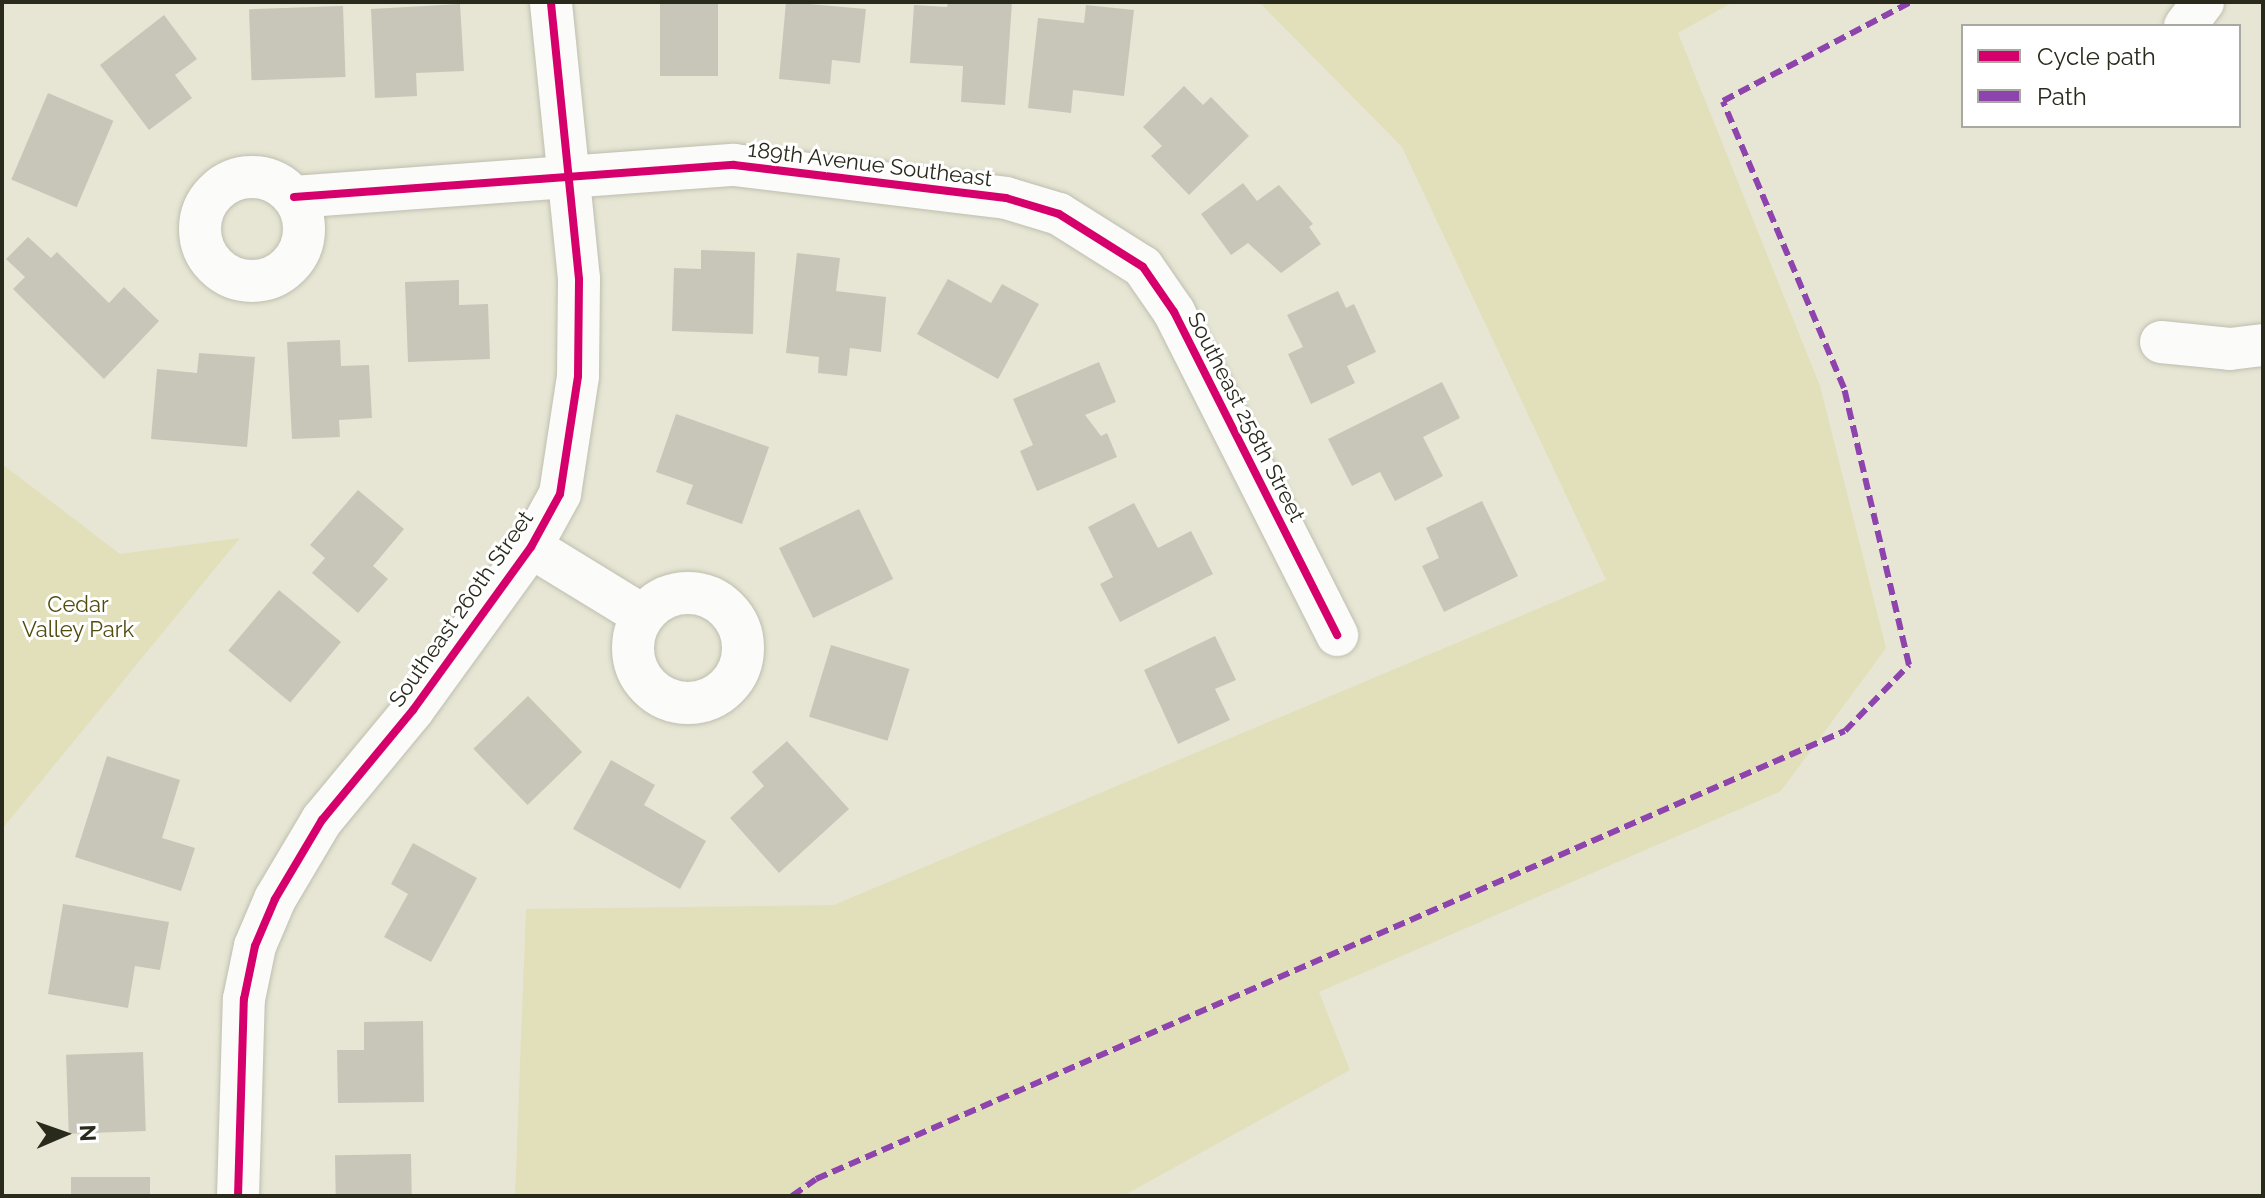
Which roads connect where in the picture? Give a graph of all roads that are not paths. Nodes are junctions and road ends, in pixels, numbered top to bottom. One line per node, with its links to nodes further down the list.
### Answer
1 (551, 2): 6 (street, Southeast 260th Street)
2 (2164, 2): 4 (street)
3 (2203, 2): 5 (street)
4 (2159, 24)
5 (2186, 24)
6 (566, 179): 7 (street, 189th Avenue Southeast); 8 (street, 189th Avenue Southeast); 11 (street, Southeast 260th Street)
7 (294, 197)
8 (1098, 235): 13 (street, Southeast 258th Street)
9 (2161, 342): 10 (street)
10 (2263, 345)
11 (531, 547): 12 (street); 14 (street, Southeast 260th Street)
12 (642, 615)
13 (1337, 635)
14 (238, 1196)

